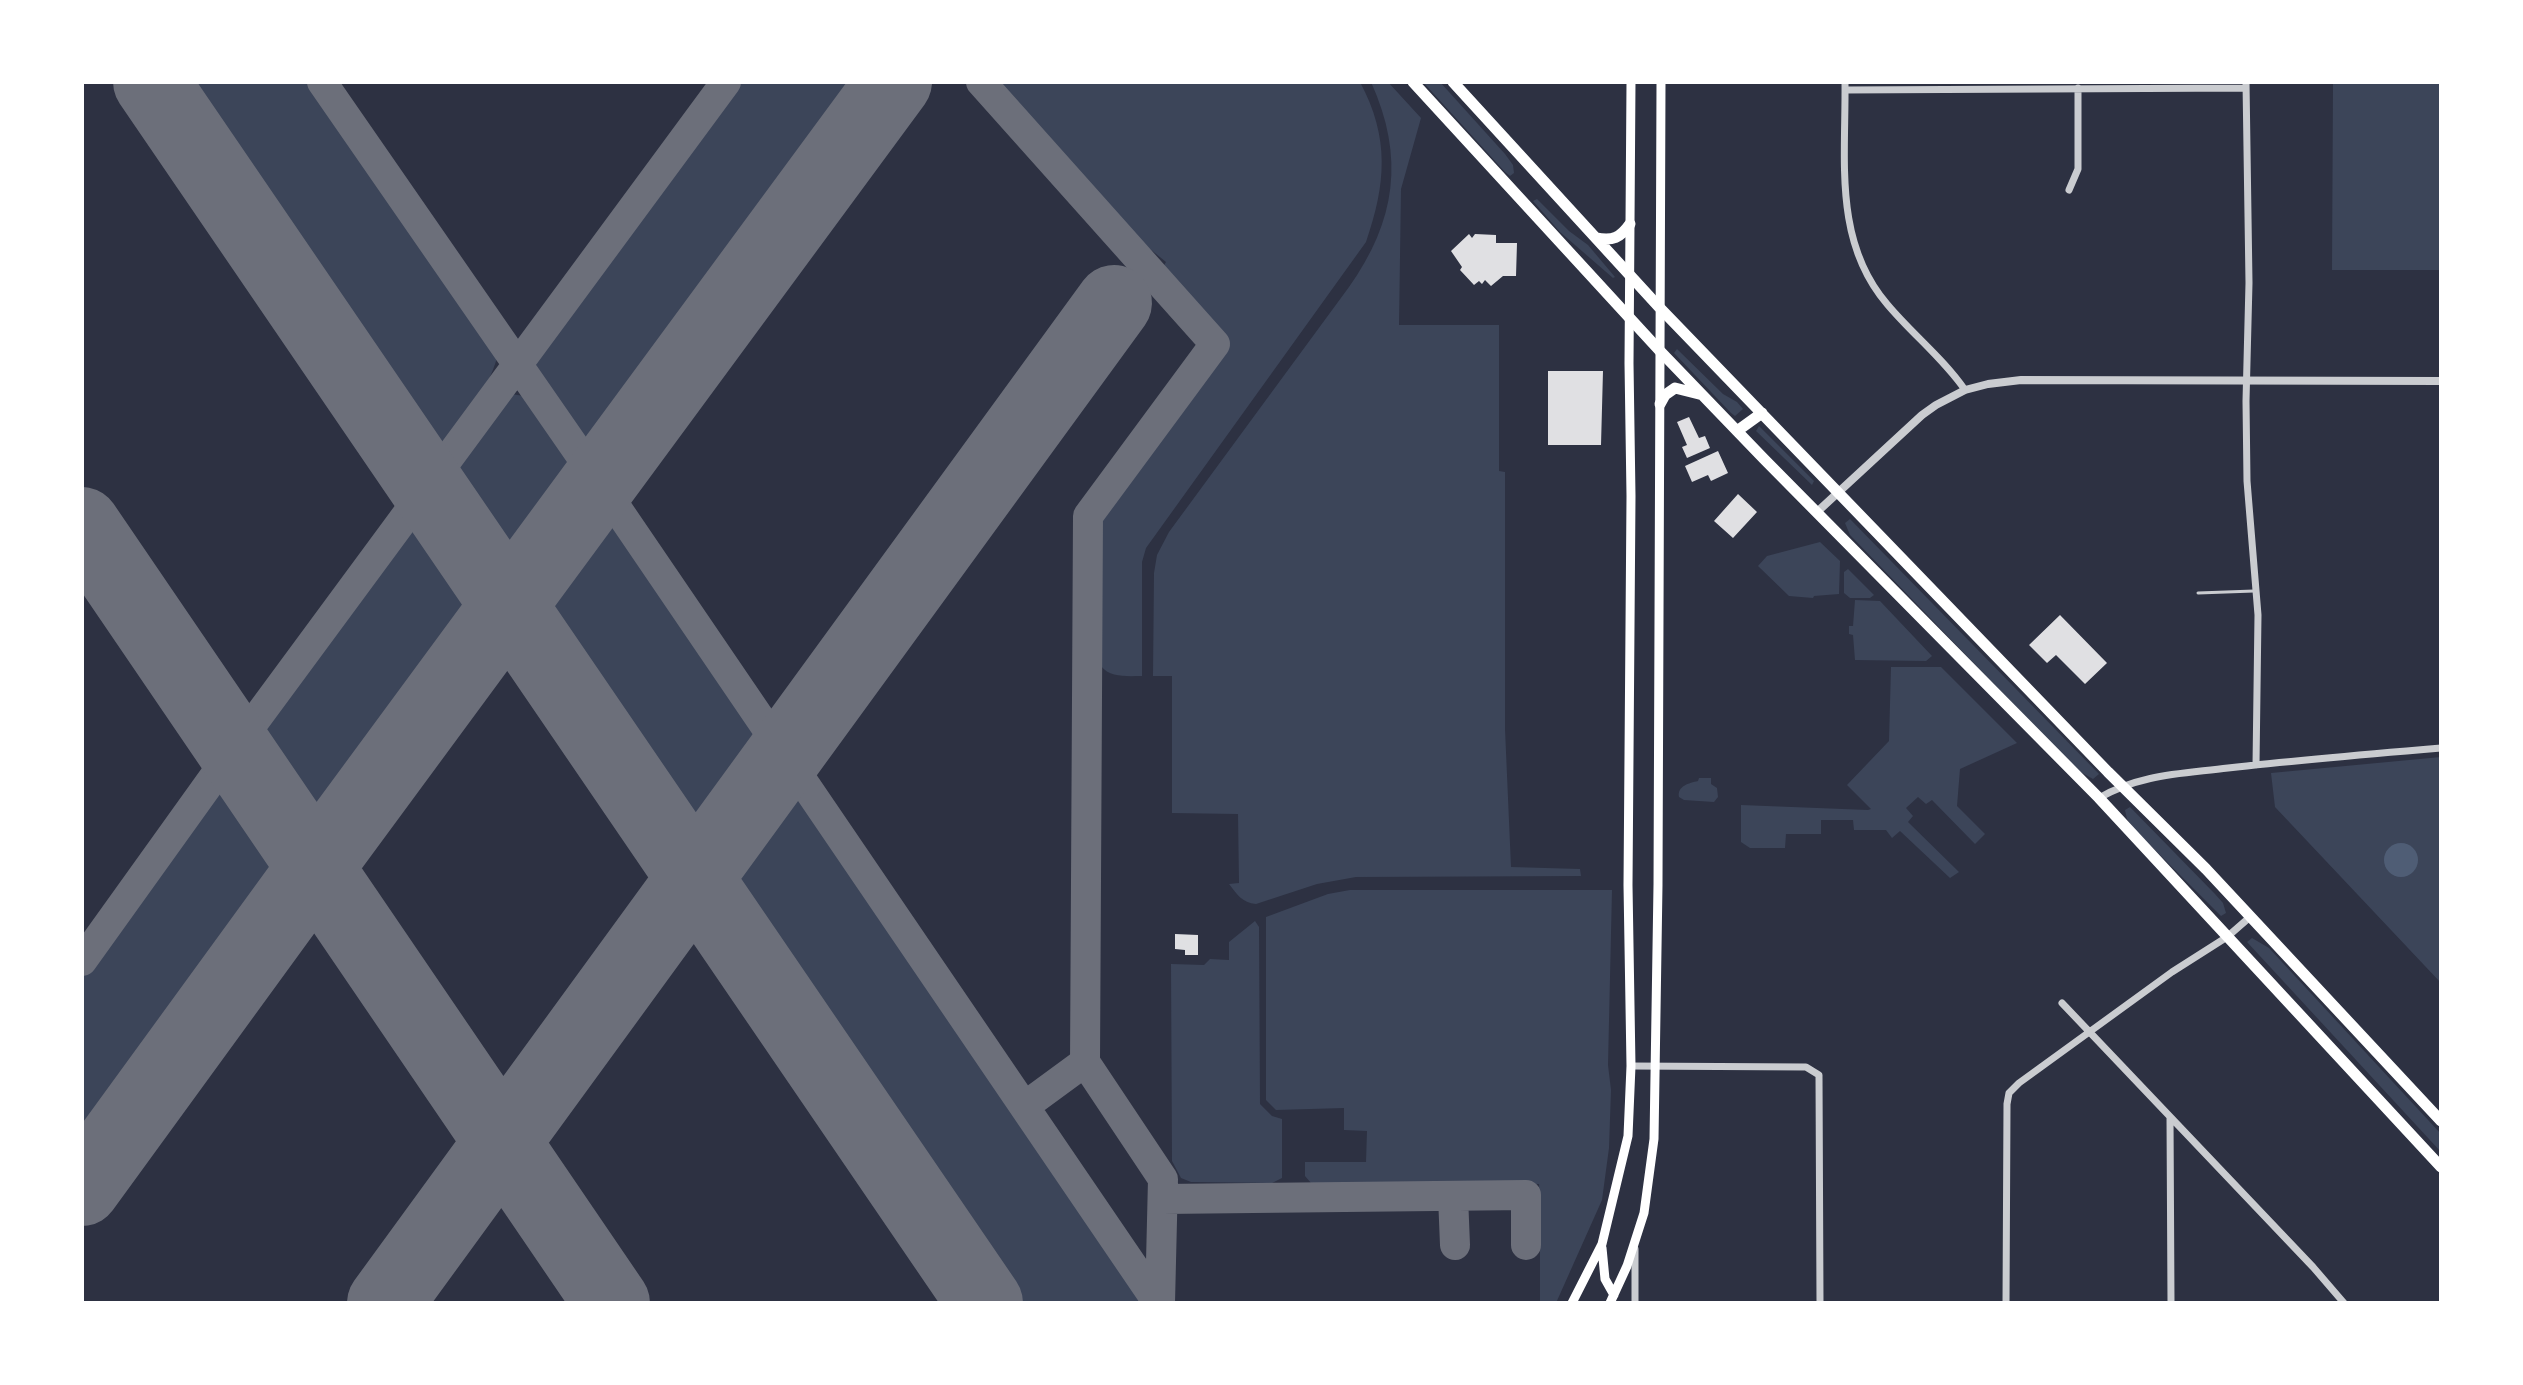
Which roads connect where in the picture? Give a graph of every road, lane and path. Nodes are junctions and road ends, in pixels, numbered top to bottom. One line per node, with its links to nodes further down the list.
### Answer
1 (1413, 82): 13 (main road)
2 (1453, 82): 10 (main road)
3 (1631, 82): 9 (main road)
4 (1661, 82): 12 (main road)
5 (2246, 85): 7 (street); 15 (street)
6 (1845, 86): 7 (street); 17 (street)
7 (2078, 88): 8 (street)
8 (2069, 190)
9 (1630, 224): 10 (main road); 11 (main road)
10 (1596, 238): 11 (main road)
11 (1629, 274): 12 (main road); 13 (main road)
12 (1659, 307): 14 (main road); 20 (main road)
13 (1630, 317): 14 (main road); 34 (main road)
14 (1660, 351): 18 (main road); 19 (main road)
15 (2246, 381): 16 (street); 17 (street); 24 (street)
16 (2441, 381)
17 (1965, 390): 22 (street)
18 (1705, 398): 19 (main road); 21 (main road)
19 (1660, 404): 35 (main road)
20 (1762, 413): 21 (main road); 22 (main road)
21 (1737, 431): 23 (main road)
22 (1838, 493): 23 (street); 28 (main road)
23 (1817, 512): 29 (main road)
24 (2256, 591): 25 (lane); 27 (street)
25 (2198, 593)
26 (2441, 748): 27 (street)
27 (2256, 765): 28 (street)
28 (2121, 785): 29 (street); 30 (main road)
29 (2099, 798): 31 (main road)
30 (2250, 917): 31 (street); 37 (main road)
31 (2227, 937): 33 (street); 38 (main road)
32 (2062, 1003): 33 (street)
33 (2090, 1032): 36 (street); 45 (street)
34 (1631, 1066): 35 (street); 40 (main road)
35 (1654, 1066): 39 (main road); 44 (street)
36 (2170, 1116): 46 (street); 47 (street)
37 (2441, 1121)
38 (2441, 1167)
39 (1635, 1241): 41 (main road); 43 (street)
40 (1602, 1244): 41 (main road); 42 (main road)
41 (1614, 1300)
42 (1572, 1303)
43 (1635, 1303)
44 (1820, 1303)
45 (2006, 1303)
46 (2171, 1303)
47 (2344, 1303)

